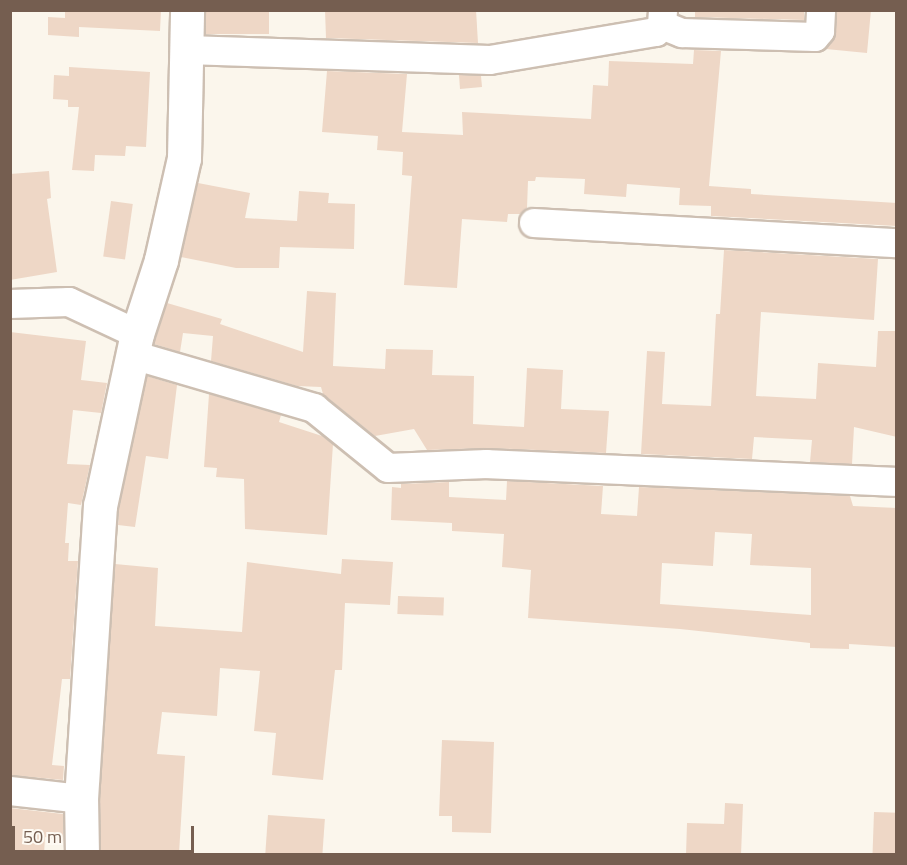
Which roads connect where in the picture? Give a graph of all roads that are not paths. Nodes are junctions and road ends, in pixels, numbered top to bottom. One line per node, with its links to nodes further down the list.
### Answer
1 (187, 10): 4 (main road)
2 (821, 10): 3 (street)
3 (662, 17): 4 (street)
4 (187, 50): 8 (main road)
5 (534, 223): 6 (street)
6 (897, 243)
7 (10, 304): 8 (street)
8 (135, 344): 9 (street); 11 (main road)
9 (897, 482)
10 (10, 791): 11 (street)
11 (81, 799): 12 (main road)
12 (82, 855)

